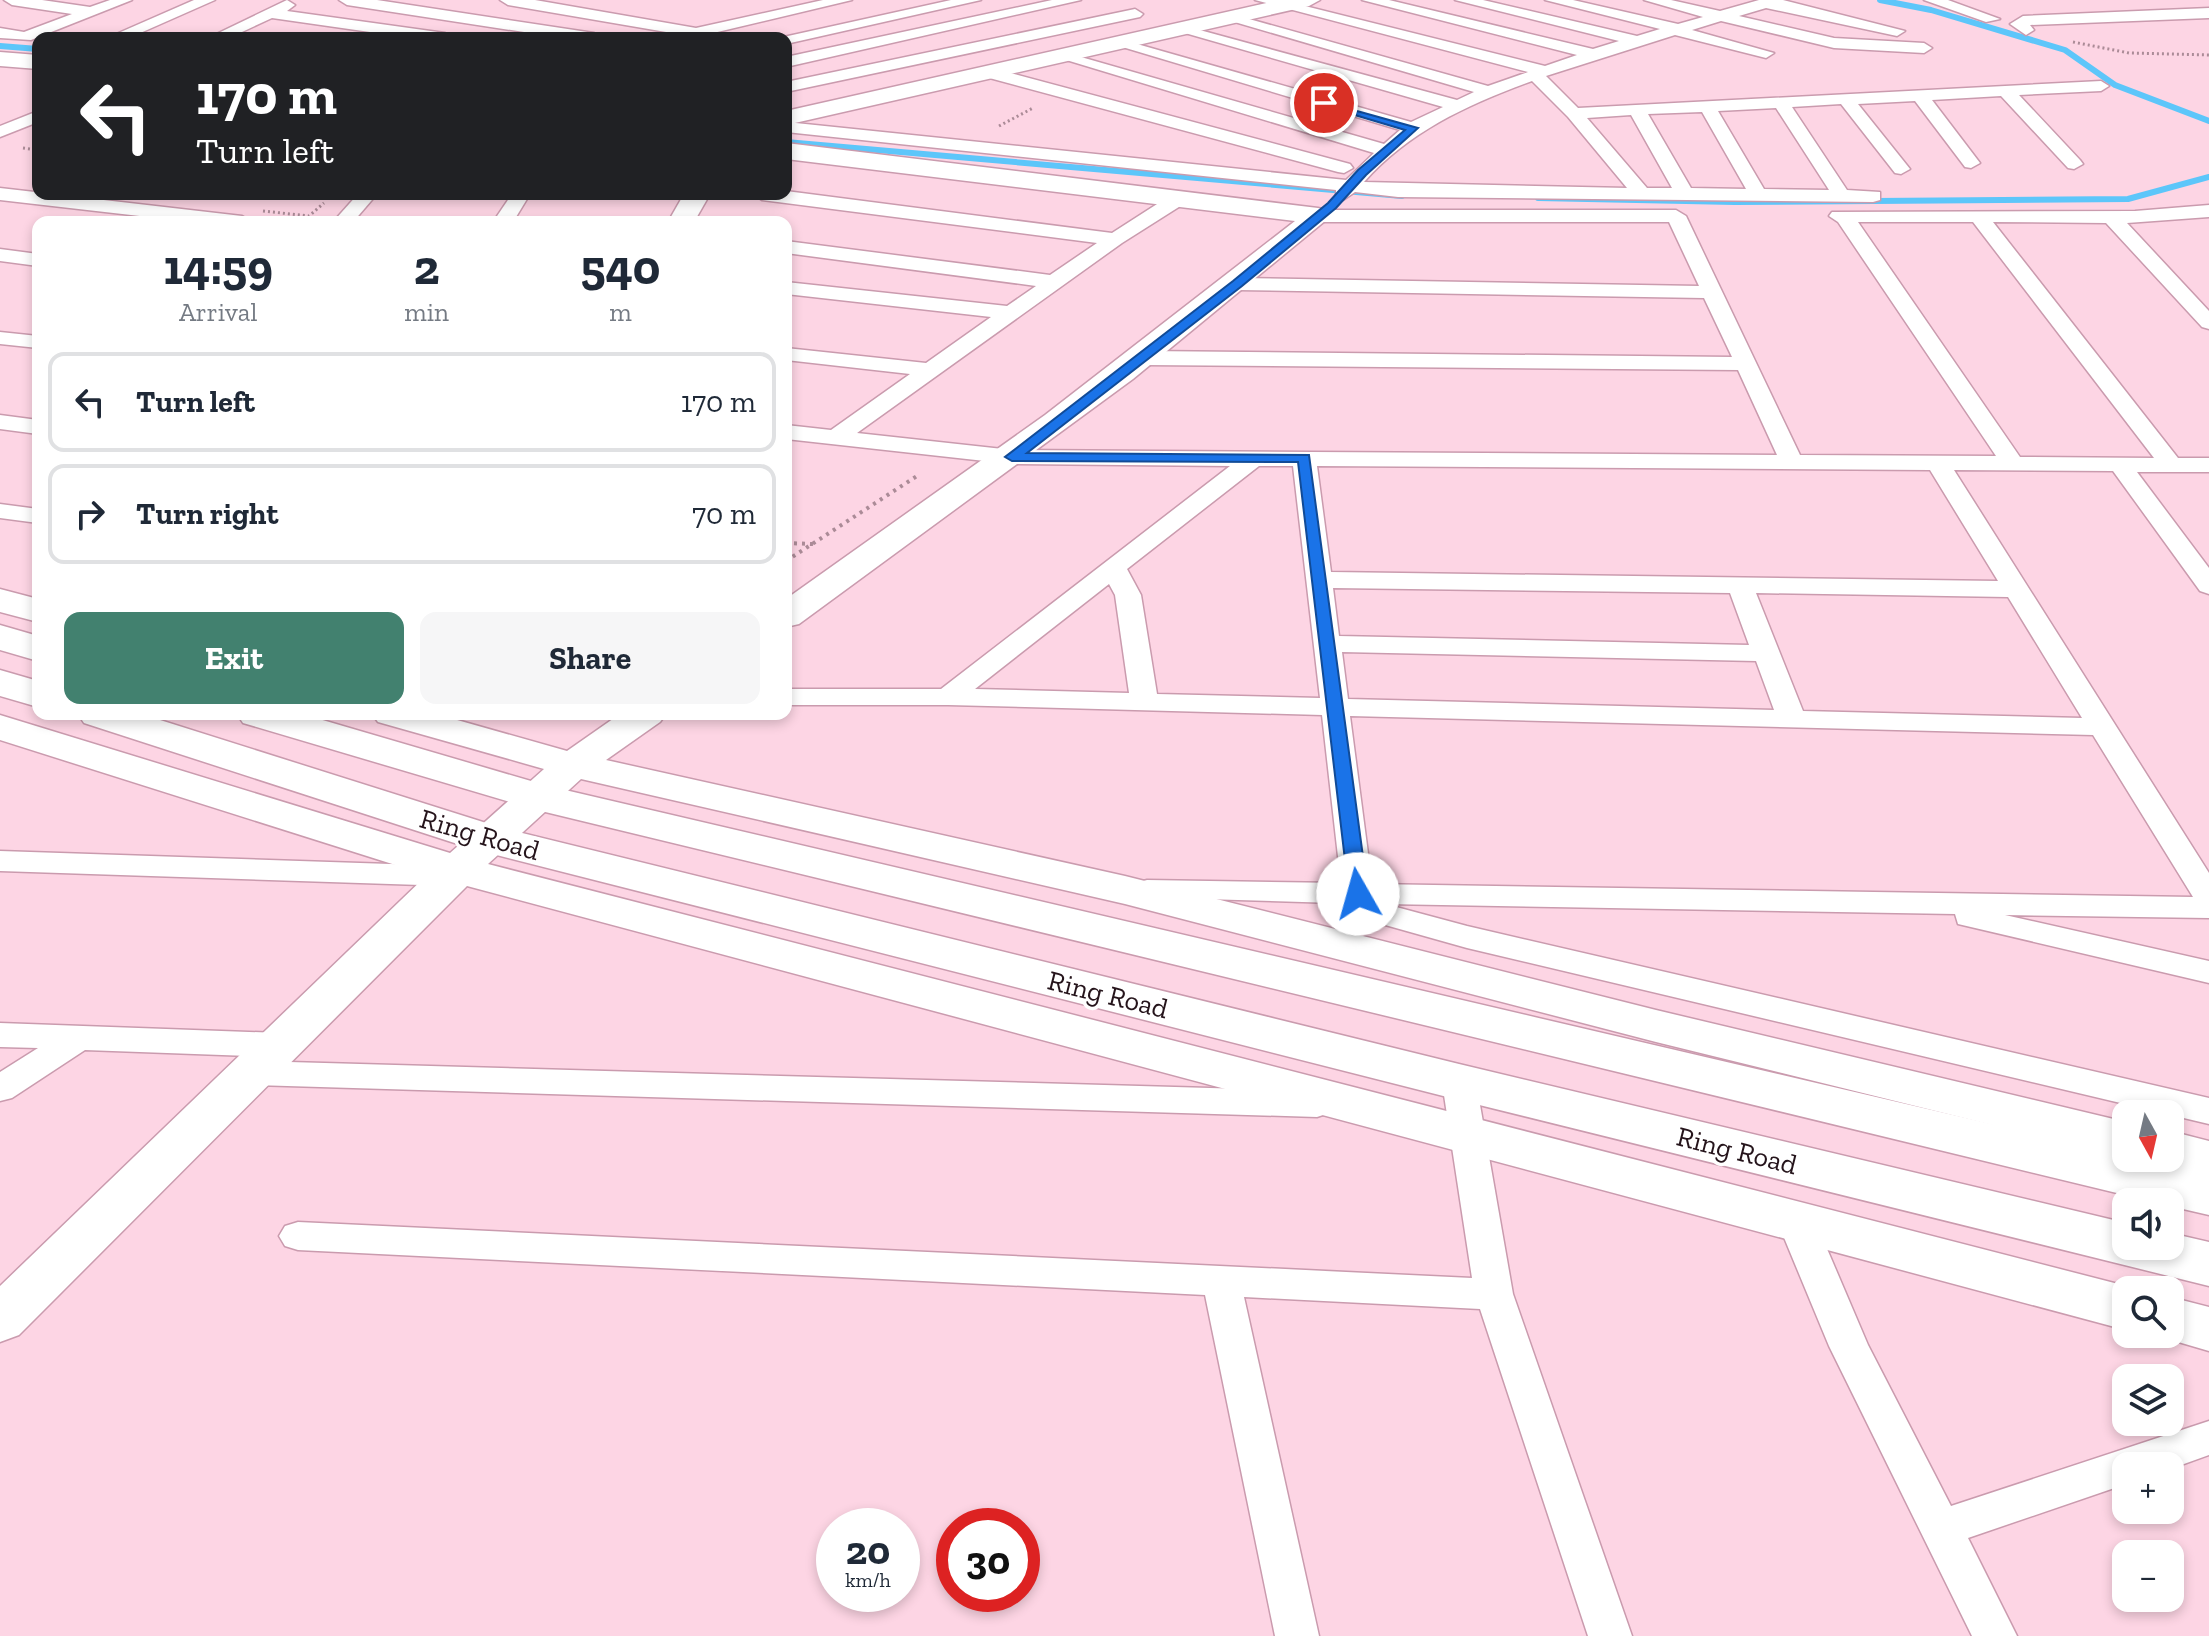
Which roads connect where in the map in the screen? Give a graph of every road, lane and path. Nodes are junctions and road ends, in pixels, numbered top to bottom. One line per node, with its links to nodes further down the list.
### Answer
1 (12, 0): 20 (street)
2 (124, 0): 20 (street)
3 (207, 0): 34 (street)
4 (299, 0): 21 (street)
5 (347, 0): 37 (street)
6 (508, 0): 38 (street)
7 (844, 0): 38 (street)
8 (973, 0): 41 (street)
9 (1075, 0): 23 (street); 49 (street)
10 (1309, 0): 18 (street)
11 (1370, 0): 45 (street)
12 (1463, 0): 42 (street)
13 (1553, 0): 29 (street)
14 (1652, 0): 25 (street)
15 (1738, 0): 19 (street)
16 (1932, 0): 27 (street)
17 (2099, 0): 24 (street)
18 (1274, 3): 26 (street); 52 (street)
19 (1767, 3): 25 (street); 25 (street)
20 (92, 13): 31 (street)
21 (269, 13): 35 (street); 36 (street)
22 (2209, 13): 24 (street)
23 (1135, 14): 28 (street); 54 (street)
24 (2131, 15): 30 (street)
25 (1724, 16): 29 (street)
26 (1229, 18): 28 (street); 56 (street)
27 (1992, 19)
28 (1183, 28): 43 (street); 63 (street)
29 (1679, 30): 42 (street); 44 (street)
30 (2026, 30): 46 (path)
31 (42, 31): 32 (street); 33 (street)
32 (39, 32)
33 (52, 32)
34 (116, 32)
35 (230, 32)
36 (403, 32)
37 (555, 32)
38 (695, 32)
39 (0, 33): 40 (street)
40 (32, 35)
41 (792, 38)
42 (1638, 42): 45 (street)
43 (1117, 43): 47 (street); 70 (street)
44 (1766, 53)
45 (1594, 54): 52 (street)
46 (2209, 55)
47 (1061, 56): 51 (street); 73 (street)
48 (3, 60): 50 (street)
49 (792, 61)
50 (32, 62)
51 (988, 72): 60 (street); 78 (street)
52 (1540, 73): 56 (street); 66 (street)
53 (2101, 86): 57 (street)
54 (792, 89)
55 (792, 91): 60 (street)
56 (1489, 91): 63 (street)
57 (2006, 91): 58 (street); 76 (street)
58 (1920, 96): 59 (street); 75 (street)
59 (1846, 99): 62 (street); 77 (street)
60 (848, 103): 67 (street)
61 (1042, 103): 71 (path)
62 (1781, 103): 64 (street); 89 (street)
63 (1459, 106): 70 (street)
64 (1707, 106): 65 (street); 82 (street)
65 (1637, 110): 66 (street); 81 (street)
66 (1574, 113): 80 (street)
67 (792, 117)
68 (32, 119): 72 (street)
69 (792, 128): 78 (street)
70 (1413, 128): 73 (street)
71 (992, 130)
72 (0, 132)
73 (1387, 151): 78 (street)
74 (792, 152): 88 (street)
75 (1971, 163)
76 (2074, 164)
77 (1901, 169)
78 (1354, 182): 80 (street); 90 (street)
79 (0, 194): 84 (street)
80 (1643, 195): 81 (street)
81 (1686, 196): 82 (street)
82 (1759, 196): 89 (street)
83 (1873, 196): 89 (street)
84 (32, 198)
85 (792, 198): 97 (street)
86 (52, 200): 92 (street)
87 (363, 200): 93 (street)
88 (1175, 201): 90 (street); 97 (street)
89 (1843, 206): 94 (street); 95 (street); 122 (street)
90 (1325, 211): 102 (street); 104 (street)
91 (2209, 211): 96 (street)
92 (190, 216)
93 (348, 216)
94 (1814, 216)
95 (1979, 217): 96 (street); 124 (street)
96 (2111, 217): 106 (street)
97 (1115, 239): 101 (street)
98 (792, 248): 101 (street)
99 (0, 255): 100 (street)
100 (32, 259)
101 (1054, 282): 105 (street)
102 (1238, 284): 104 (street); 110 (street)
103 (792, 289): 105 (street)
104 (1712, 292): 111 (street)
105 (1010, 313): 112 (street)
106 (2205, 314)
107 (0, 338): 108 (street)
108 (32, 341)
109 (792, 355): 112 (street)
110 (1145, 358): 111 (street); 117 (street)
111 (1746, 364): 120 (street)
112 (930, 370): 116 (street)
113 (0, 422): 114 (street)
114 (32, 426)
115 (792, 433): 116 (street)
116 (835, 438): 117 (street)
117 (1012, 457): 118 (street); 137 (street)
118 (1254, 458): 119 (street); 132 (street)
119 (1304, 458): 120 (street); 133 (street)
120 (1791, 460): 121 (street)
121 (1936, 461): 122 (street); 136 (street)
122 (2011, 461): 123 (street)
123 (2119, 463): 124 (street); 135 (street)
124 (2171, 464): 125 (street)
125 (2209, 465)
126 (920, 474): 130 (path)
127 (0, 511): 128 (street)
128 (32, 515)
129 (792, 543): 130 (path)
130 (813, 544): 131 (path)
131 (792, 557)
132 (1115, 570): 145 (street); 146 (street)
133 (1319, 580): 134 (street); 139 (street)
134 (1740, 586): 136 (street); 141 (street)
135 (2209, 586)
136 (2017, 589): 154 (street)
137 (792, 612)
138 (0, 637): 140 (highway)
139 (1328, 644): 141 (street); 147 (street)
140 (32, 647)
141 (1766, 653): 148 (street)
142 (0, 682): 143 (highway)
143 (32, 693)
144 (792, 697): 145 (street)
145 (948, 697): 146 (street)
146 (1144, 702): 147 (street)
147 (1335, 707): 148 (street); 161 (street)
148 (1792, 719): 154 (street)
149 (114, 720): 158 (highway, Ring Road)
150 (278, 720): 156 (highway, Ring Road)
151 (421, 720): 155 (street)
152 (637, 720): 155 (street)
153 (0, 727): 158 (street)
154 (2105, 727): 162 (street)
155 (573, 765): 156 (street); 159 (street)
156 (537, 797): 158 (street); 177 (highway, Ring Road)
157 (0, 861): 158 (street)
158 (466, 862): 168 (street); 169 (highway, Ring Road); 171 (street)
159 (1125, 890): 160 (street); 174 (street)
160 (1309, 893): 161 (street); 172 (street)
161 (1358, 894): 163 (street)
162 (2209, 898)
163 (1908, 903): 164 (street); 165 (street)
164 (2209, 908)
165 (2209, 972)
166 (0, 1035): 167 (street)
167 (80, 1037): 168 (street); 170 (street)
168 (265, 1059): 171 (street); 186 (street)
169 (1459, 1082): 173 (street); 180 (highway, Ring Road)
170 (1, 1087)
171 (1359, 1105): 173 (street)
172 (2209, 1111)
173 (1470, 1136): 178 (street); 184 (street)
174 (2112, 1137)
175 (2184, 1154): 176 (street)
176 (2209, 1160)
177 (2209, 1195)
178 (1797, 1223): 185 (street); 190 (street)
179 (298, 1236): 183 (street)
180 (2112, 1241)
181 (2184, 1258): 182 (highway)
182 (2209, 1264)
183 (1221, 1280): 184 (street); 191 (street)
184 (1494, 1294): 192 (street)
185 (2112, 1304)
186 (0, 1320)
187 (2184, 1323): 188 (street)
188 (2209, 1329)
189 (2209, 1438): 190 (street)
190 (1941, 1528): 193 (street)
191 (1297, 1636)
192 (1610, 1636)
193 (1995, 1636)

